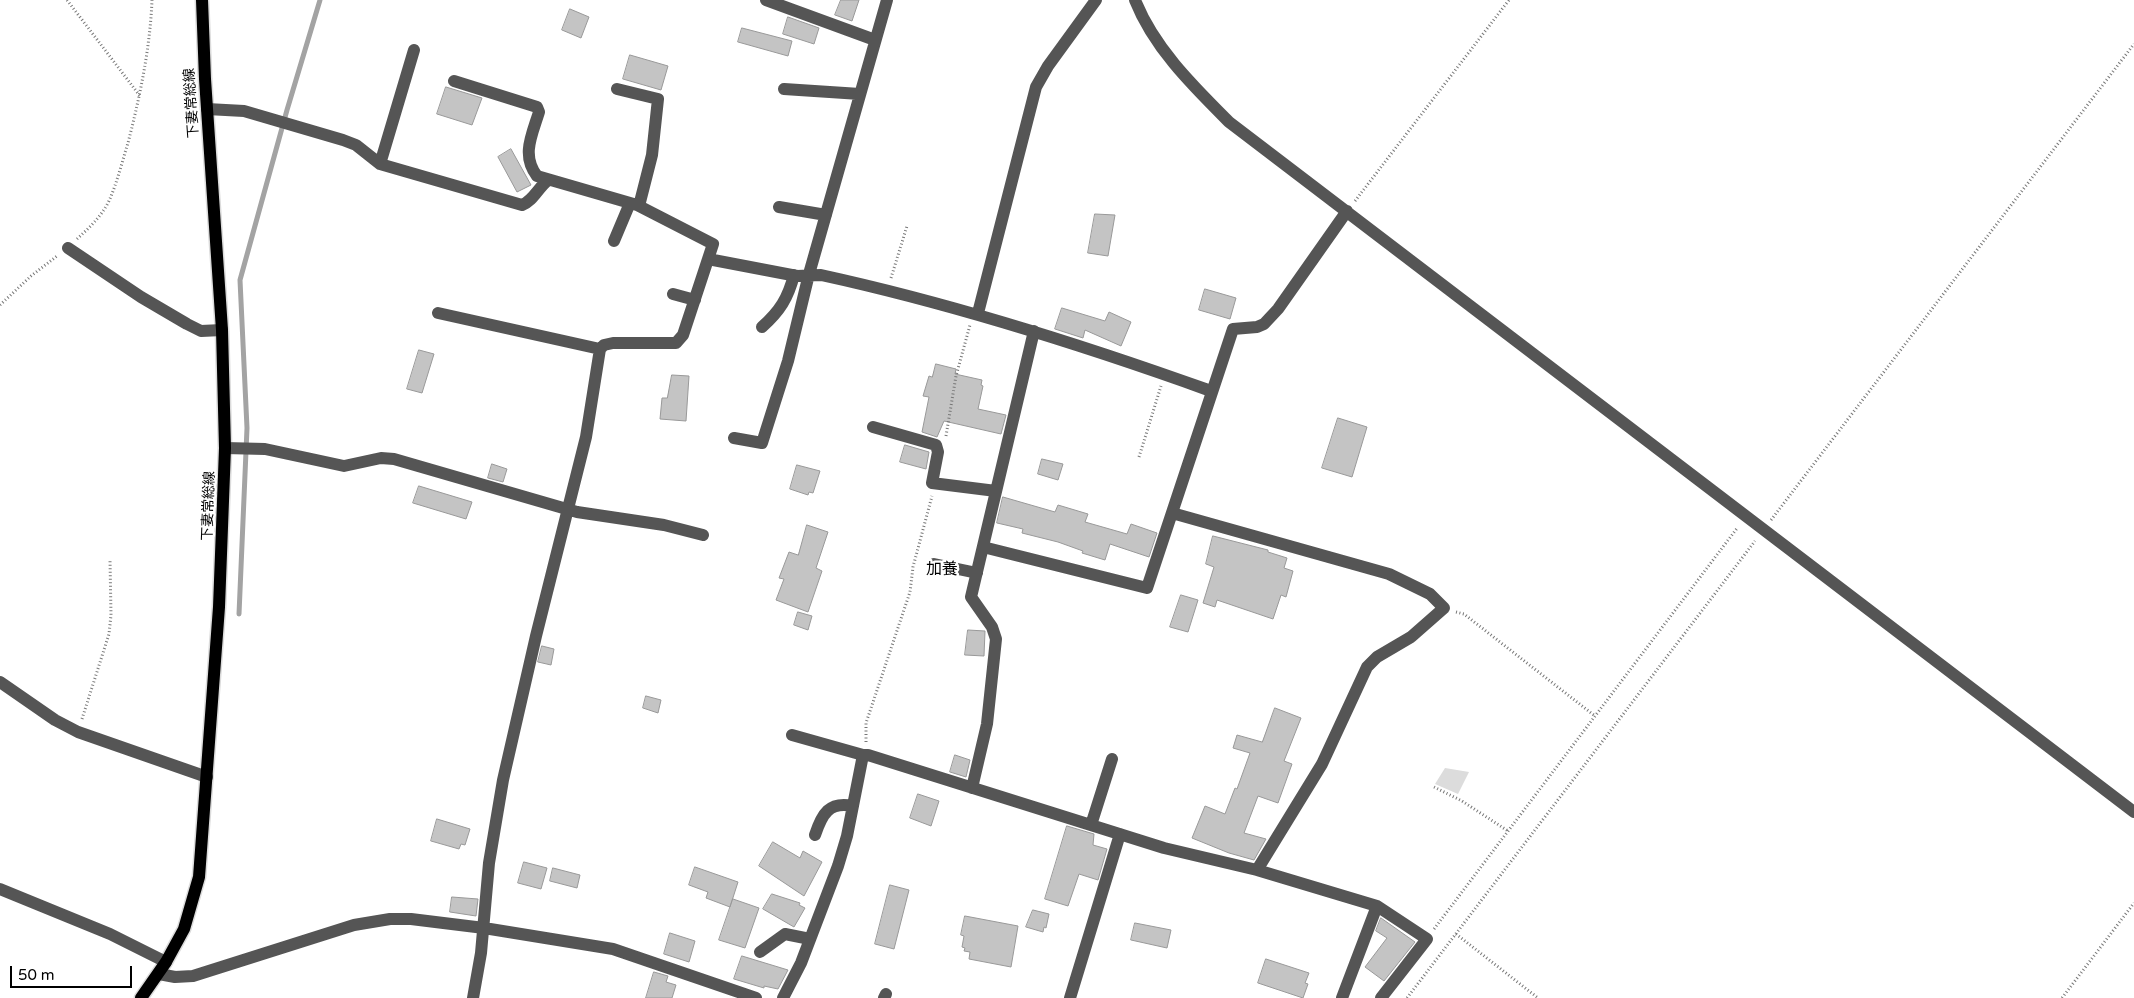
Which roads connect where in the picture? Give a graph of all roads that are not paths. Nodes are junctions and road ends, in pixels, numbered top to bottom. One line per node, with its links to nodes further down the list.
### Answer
1 (202, 0): 12 (main road, 下妻常総線)
2 (766, 0): 6 (street)
3 (886, 0): 6 (street)
4 (1096, 0): 27 (street)
5 (1135, 0): 17 (street)
6 (875, 40): 11 (street)
7 (414, 50): 13 (street)
8 (454, 81): 14 (street)
9 (617, 89): 15 (street)
10 (784, 89): 11 (street)
11 (860, 94): 18 (street)
12 (207, 109): 13 (street); 29 (main road, 下妻常総線)
13 (380, 164): 14 (street)
14 (548, 180): 15 (street)
15 (635, 205): 19 (street); 21 (street)
16 (779, 207): 18 (street)
17 (1348, 211): 32 (street); 50 (street)
18 (826, 214): 22 (street)
19 (614, 242)
20 (68, 248): 29 (street)
21 (708, 259): 23 (street); 25 (street)
22 (808, 274): 23 (street); 27 (street); 34 (street)
23 (794, 276): 28 (street)
24 (673, 294): 25 (street)
25 (695, 300): 31 (street)
26 (438, 313): 31 (street)
27 (978, 313): 30 (street)
28 (762, 327)
29 (222, 330): 35 (main road, 下妻常総線)
30 (1034, 330): 32 (street); 36 (street)
31 (600, 349): 37 (street)
32 (1211, 391): 38 (street)
33 (873, 427): 36 (street)
34 (734, 438)
35 (231, 448): 37 (street); 47 (main road, 下妻常総線)
36 (996, 491): 40 (street)
37 (567, 509): 39 (street); 57 (street)
38 (1172, 513): 40 (street); 54 (street)
39 (703, 535)
40 (982, 547): 42 (street)
41 (934, 564): 42 (street)
42 (977, 573): 48 (street)
43 (0, 682): 47 (street)
44 (792, 735): 45 (street)
45 (865, 755): 48 (street); 49 (street)
46 (1112, 759): 51 (street)
47 (207, 777): 60 (main road, 下妻常総線)
48 (972, 788): 51 (street)
49 (853, 806): 53 (street); 58 (street)
50 (2134, 812)
51 (1091, 825): 52 (street)
52 (1120, 834): 54 (street); 66 (street)
53 (815, 835)
54 (1257, 870): 56 (street)
55 (0, 889): 60 (street)
56 (1377, 906): 67 (street); 68 (street)
57 (484, 928): 61 (street); 63 (street); 64 (street)
58 (810, 939): 59 (street); 65 (street)
59 (760, 952)
60 (166, 962): 61 (main road, 下妻常総線)
61 (159, 974): 62 (main road, 下妻常総線)
62 (141, 998)
63 (473, 998)
64 (756, 998)
65 (783, 998)
66 (1070, 998)
67 (1342, 998)
68 (1381, 998)

